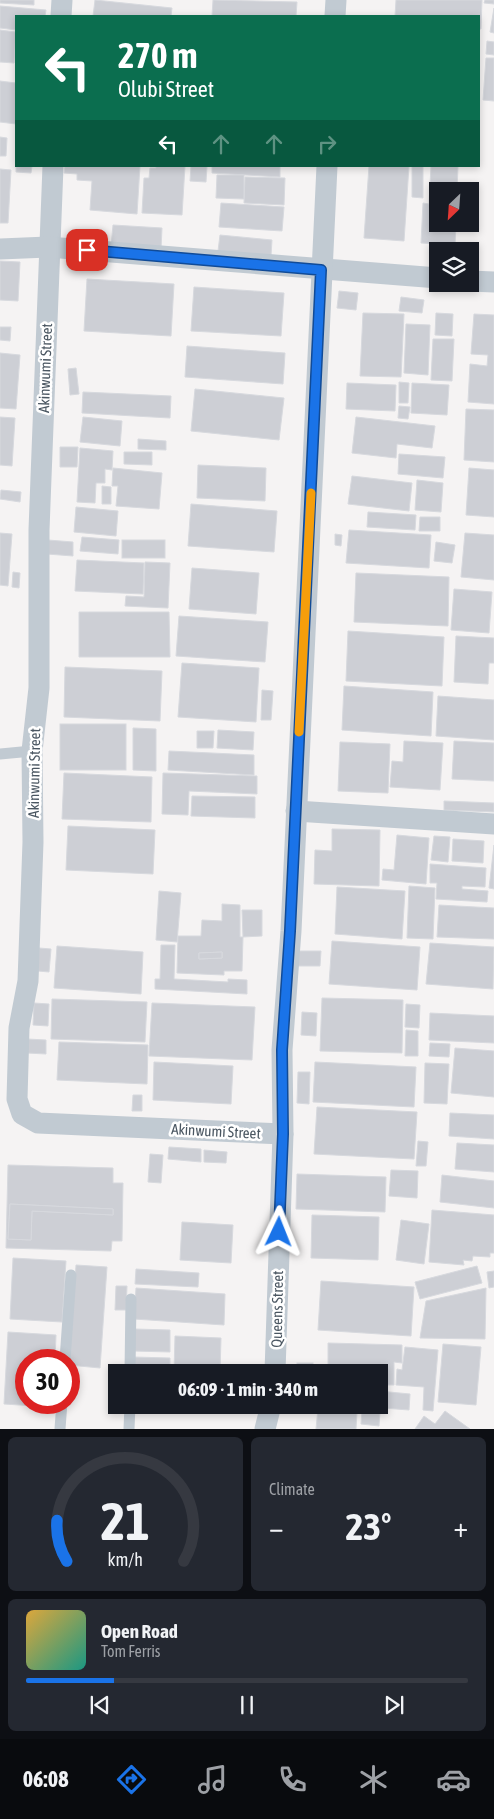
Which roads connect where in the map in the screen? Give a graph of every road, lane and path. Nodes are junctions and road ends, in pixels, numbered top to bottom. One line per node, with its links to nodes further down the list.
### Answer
1 (62, 0): 3 (street)
2 (336, 0): 4 (street)
3 (61, 15)
4 (335, 15)
5 (53, 167): 7 (street, Akinwumi Street)
6 (327, 167): 9 (street, Queens Street)
7 (48, 247): 8 (street); 9 (street); 13 (street, Akinwumi Street)
8 (0, 249)
9 (321, 270): 10 (street); 15 (street, Queens Street)
10 (429, 277)
11 (479, 281): 12 (street)
12 (494, 282)
13 (32, 751): 14 (lane); 17 (street, Akinwumi Street)
14 (0, 754)
15 (296, 811): 16 (street); 17 (street, Queens Street)
16 (494, 824)
17 (283, 1134): 22 (street, Queens Street)
18 (71, 1275): 20 (lane)
19 (131, 1299): 21 (lane)
20 (66, 1349)
21 (130, 1364)
22 (275, 1364)
23 (61, 1414): 26 (lane)
24 (130, 1414): 27 (lane)
25 (269, 1414): 28 (street)
26 (60, 1429)
27 (129, 1429)
28 (265, 1429)

